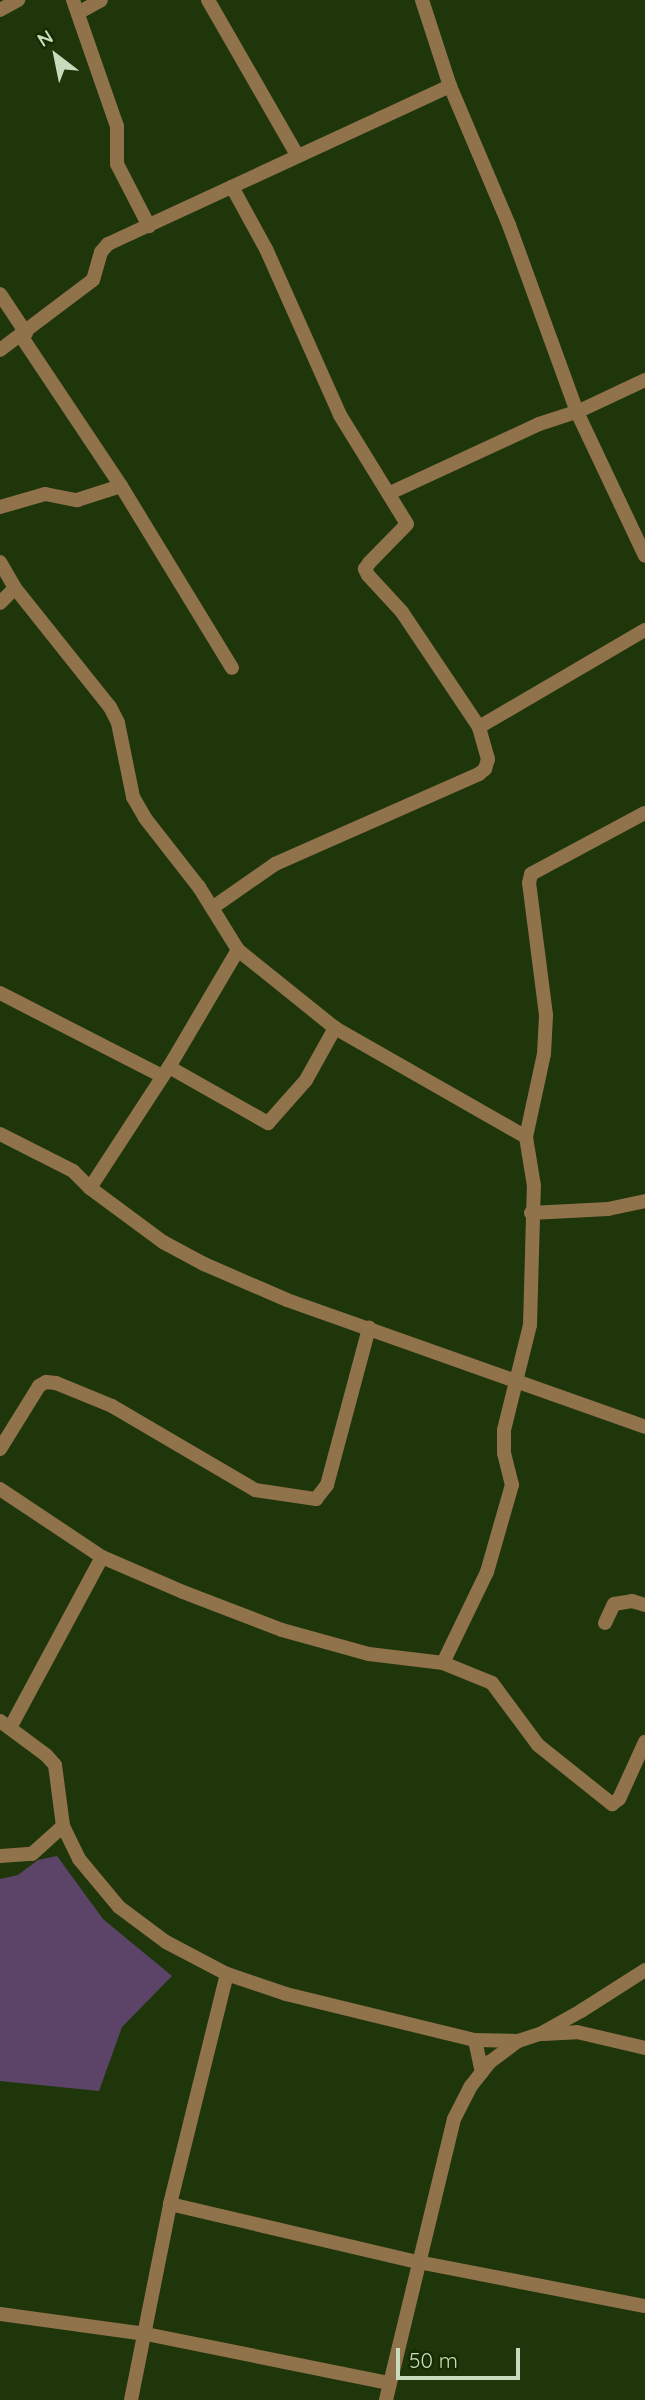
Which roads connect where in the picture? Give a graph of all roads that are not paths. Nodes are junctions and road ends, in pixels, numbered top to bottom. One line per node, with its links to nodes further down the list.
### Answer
1 (18, 0): 6 (street)
2 (101, 0): 5 (street)
3 (208, 0): 8 (street)
4 (422, 0): 7 (street)
5 (75, 7): 10 (street)
6 (0, 10)
7 (450, 86): 8 (street); 15 (street)
8 (297, 155): 9 (street)
9 (232, 187): 10 (street); 17 (street)
10 (149, 226): 12 (street)
11 (0, 294): 12 (street)
12 (24, 334): 13 (street); 16 (street)
13 (0, 350)
14 (645, 380): 15 (street)
15 (577, 412): 17 (street); 19 (street)
16 (121, 486): 18 (street); 24 (street)
17 (390, 494): 25 (street)
18 (0, 507)
19 (645, 556)
20 (0, 562): 21 (street)
21 (16, 588): 22 (street); 27 (street)
22 (0, 603)
23 (645, 630): 25 (street)
24 (232, 668)
25 (479, 727): 27 (street)
26 (645, 813): 33 (street)
27 (212, 908): 28 (street)
28 (238, 950): 30 (street); 31 (street)
29 (0, 993): 31 (street)
30 (335, 1028): 31 (street); 33 (street)
31 (165, 1071): 34 (street)
32 (0, 1134): 34 (street)
33 (526, 1137): 36 (street)
34 (90, 1188): 37 (street)
35 (645, 1201): 36 (street)
36 (531, 1213): 38 (street)
37 (369, 1328): 38 (street); 40 (street)
38 (518, 1379): 39 (street); 45 (street)
39 (645, 1427)
40 (0, 1449)
41 (0, 1489): 42 (street)
42 (102, 1557): 45 (street); 46 (street)
43 (645, 1605): 44 (street)
44 (605, 1623)
45 (443, 1663): 47 (street)
46 (5, 1724): 48 (street)
47 (645, 1742)
48 (63, 1826): 49 (street); 51 (street)
49 (0, 1856)
50 (645, 1970): 52 (street)
51 (227, 1974): 55 (street); 59 (street)
52 (581, 2011): 53 (street); 54 (street)
53 (577, 2032): 54 (street); 57 (street)
54 (540, 2034): 56 (street)
55 (475, 2040): 56 (street); 58 (street)
56 (518, 2041): 58 (street)
57 (645, 2048)
58 (482, 2072): 60 (street)
59 (170, 2204): 60 (street); 63 (street)
60 (418, 2262): 61 (street); 64 (street)
61 (645, 2306)
62 (0, 2314): 63 (street)
63 (146, 2334): 64 (street); 65 (street)
64 (389, 2383): 66 (street)
65 (131, 2400)
66 (386, 2400)

